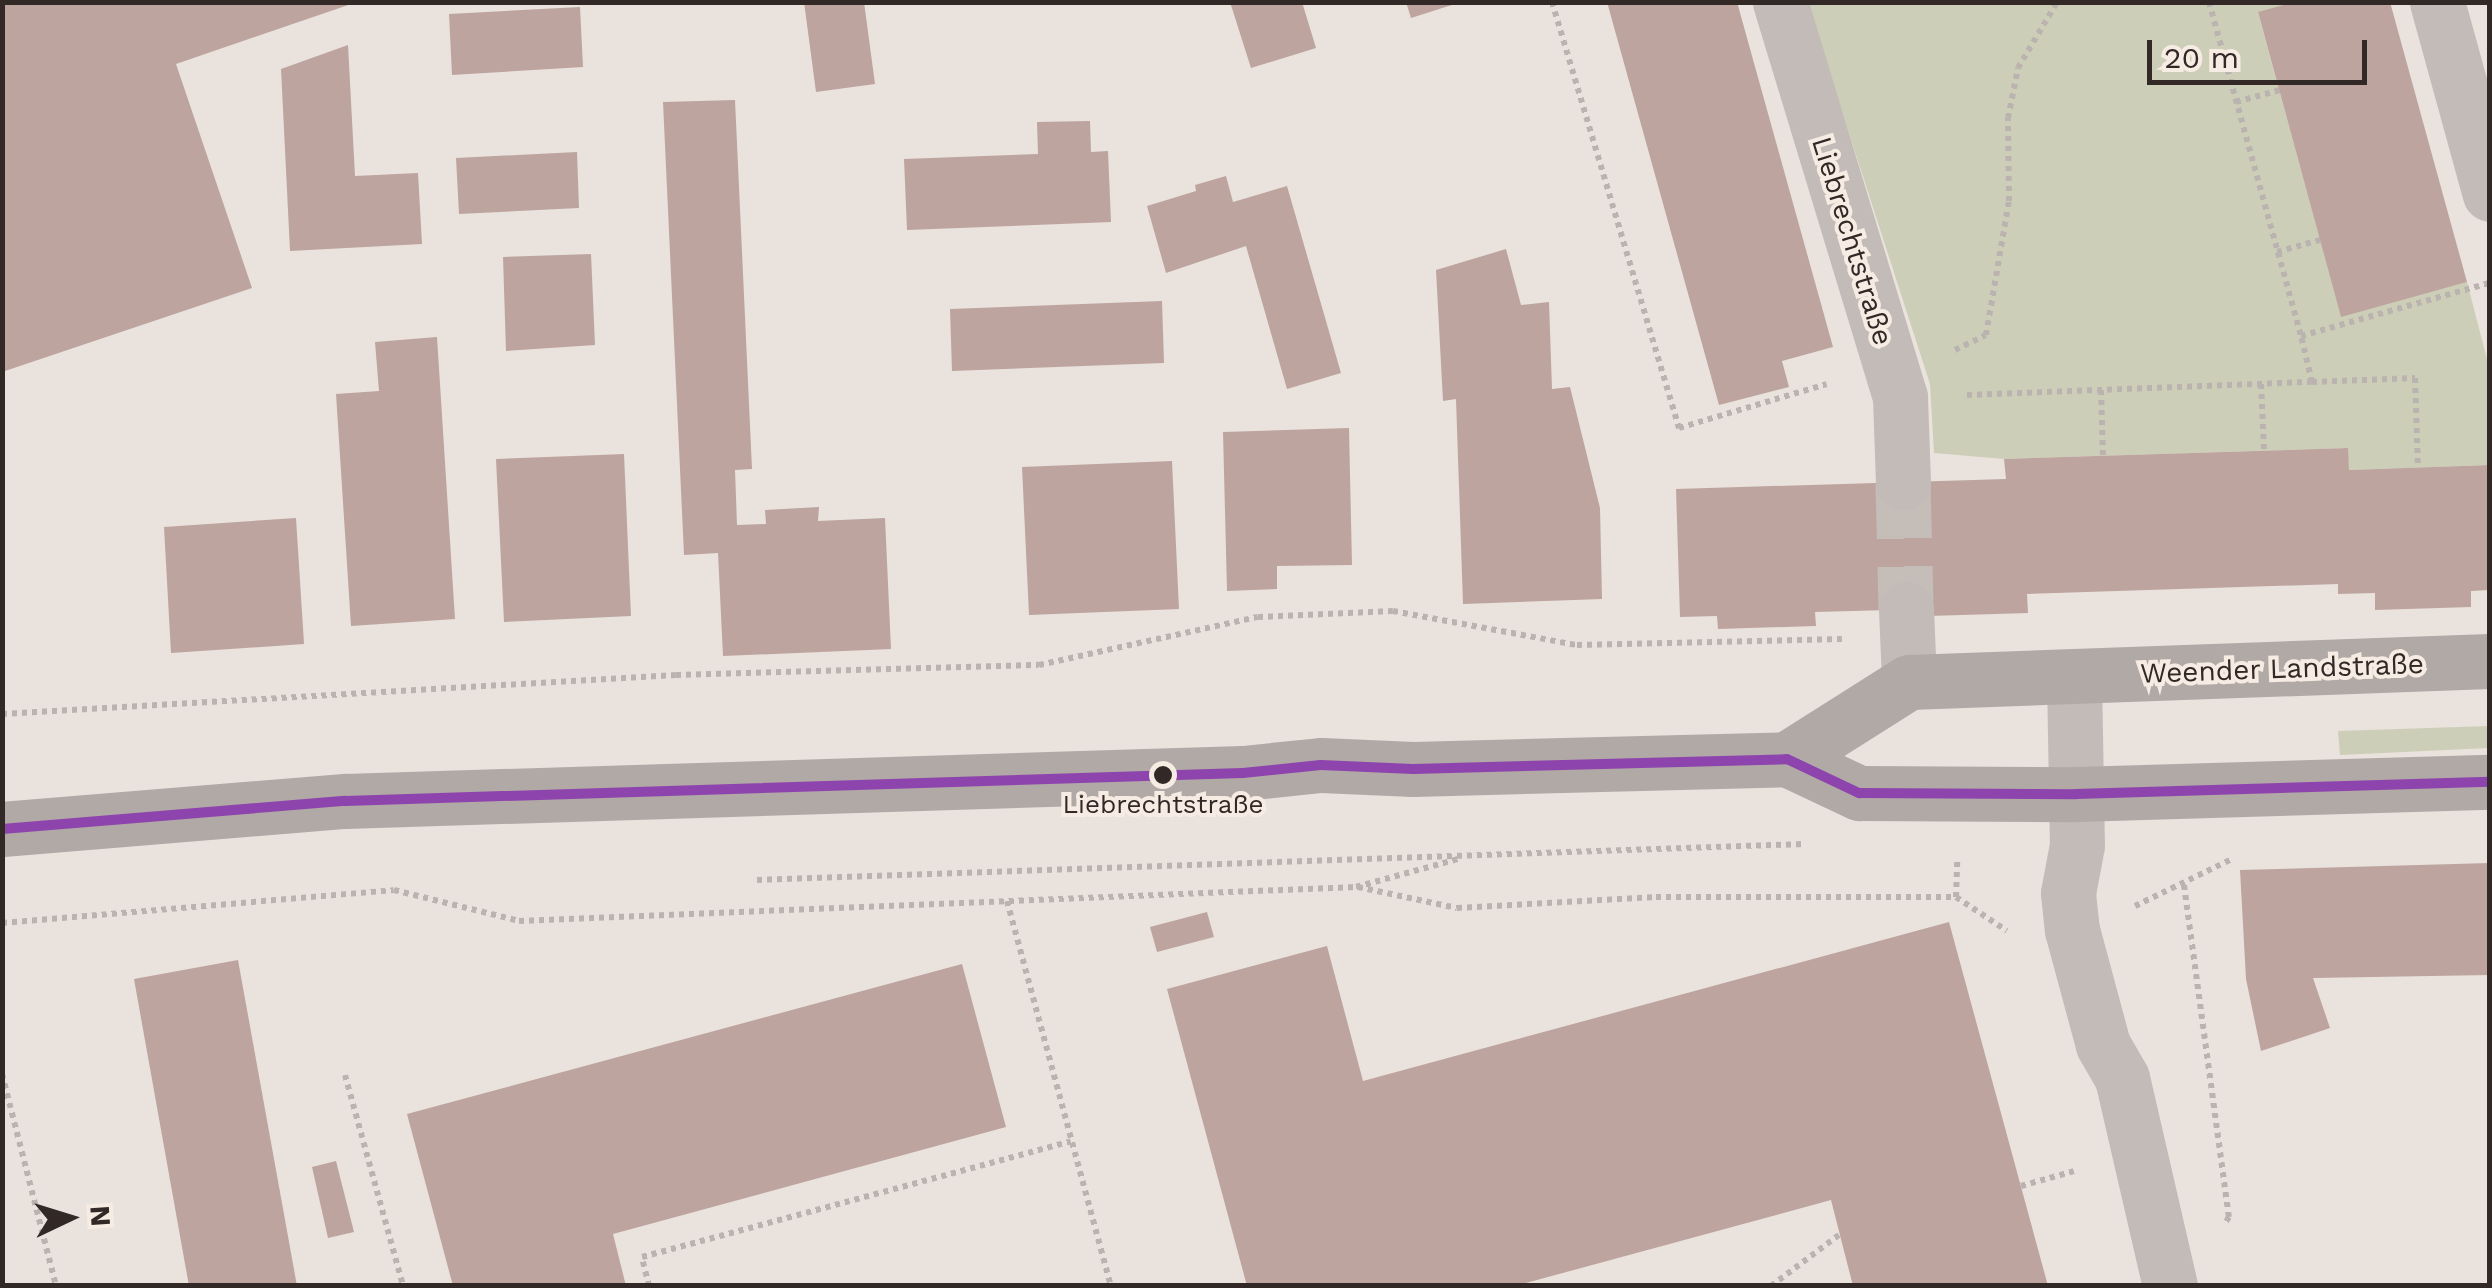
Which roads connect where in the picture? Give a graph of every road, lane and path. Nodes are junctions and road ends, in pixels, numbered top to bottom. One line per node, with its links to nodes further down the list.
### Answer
1 (1552, 2): 13 (path)
2 (1780, 2): 13 (street, Liebrechtstraße)
3 (2057, 2): 13 (path)
4 (2209, 2): 7 (path)
5 (2437, 2): 8 (street)
6 (2280, 90): 7 (path)
7 (2236, 102): 10 (path)
8 (2490, 194)
9 (2320, 240): 10 (path)
10 (2278, 252): 12 (path)
11 (2490, 283): 12 (path)
12 (2300, 336): 14 (path)
13 (1896, 382): 16 (path); 20 (street, Liebrechtstraße)
14 (2312, 382): 15 (path); 19 (path)
15 (2261, 384): 16 (path); 17 (path)
16 (2101, 390): 18 (path)
17 (2264, 450)
18 (2103, 456)
19 (2418, 468)
20 (1902, 483)
21 (1908, 643): 23 (main road, Weender Landstraße); 24 (path); 25 (main road)
22 (2490, 661): 23 (main road, Weender Landstraße)
23 (2074, 677): 27 (street)
24 (2, 714)
25 (1788, 759): 27 (main road); 28 (main road)
26 (2490, 782): 27 (main road)
27 (2077, 819): 49 (street)
28 (2, 830)
29 (1819, 844): 32 (path)
30 (2224, 852): 31 (path)
31 (2242, 854)
32 (1473, 855): 33 (path); 35 (path)
33 (757, 880)
34 (2184, 884): 42 (path)
35 (1356, 887): 36 (path); 37 (path)
36 (1956, 897)
37 (1006, 902): 38 (path); 41 (path)
38 (2, 923)
39 (2, 1074): 44 (path)
40 (345, 1074): 45 (path)
41 (1072, 1141): 46 (path); 47 (path)
42 (2220, 1231)
43 (1839, 1236): 48 (path)
44 (56, 1286)
45 (403, 1286)
46 (649, 1286)
47 (1111, 1286)
48 (1771, 1286)
49 (2170, 1286)

